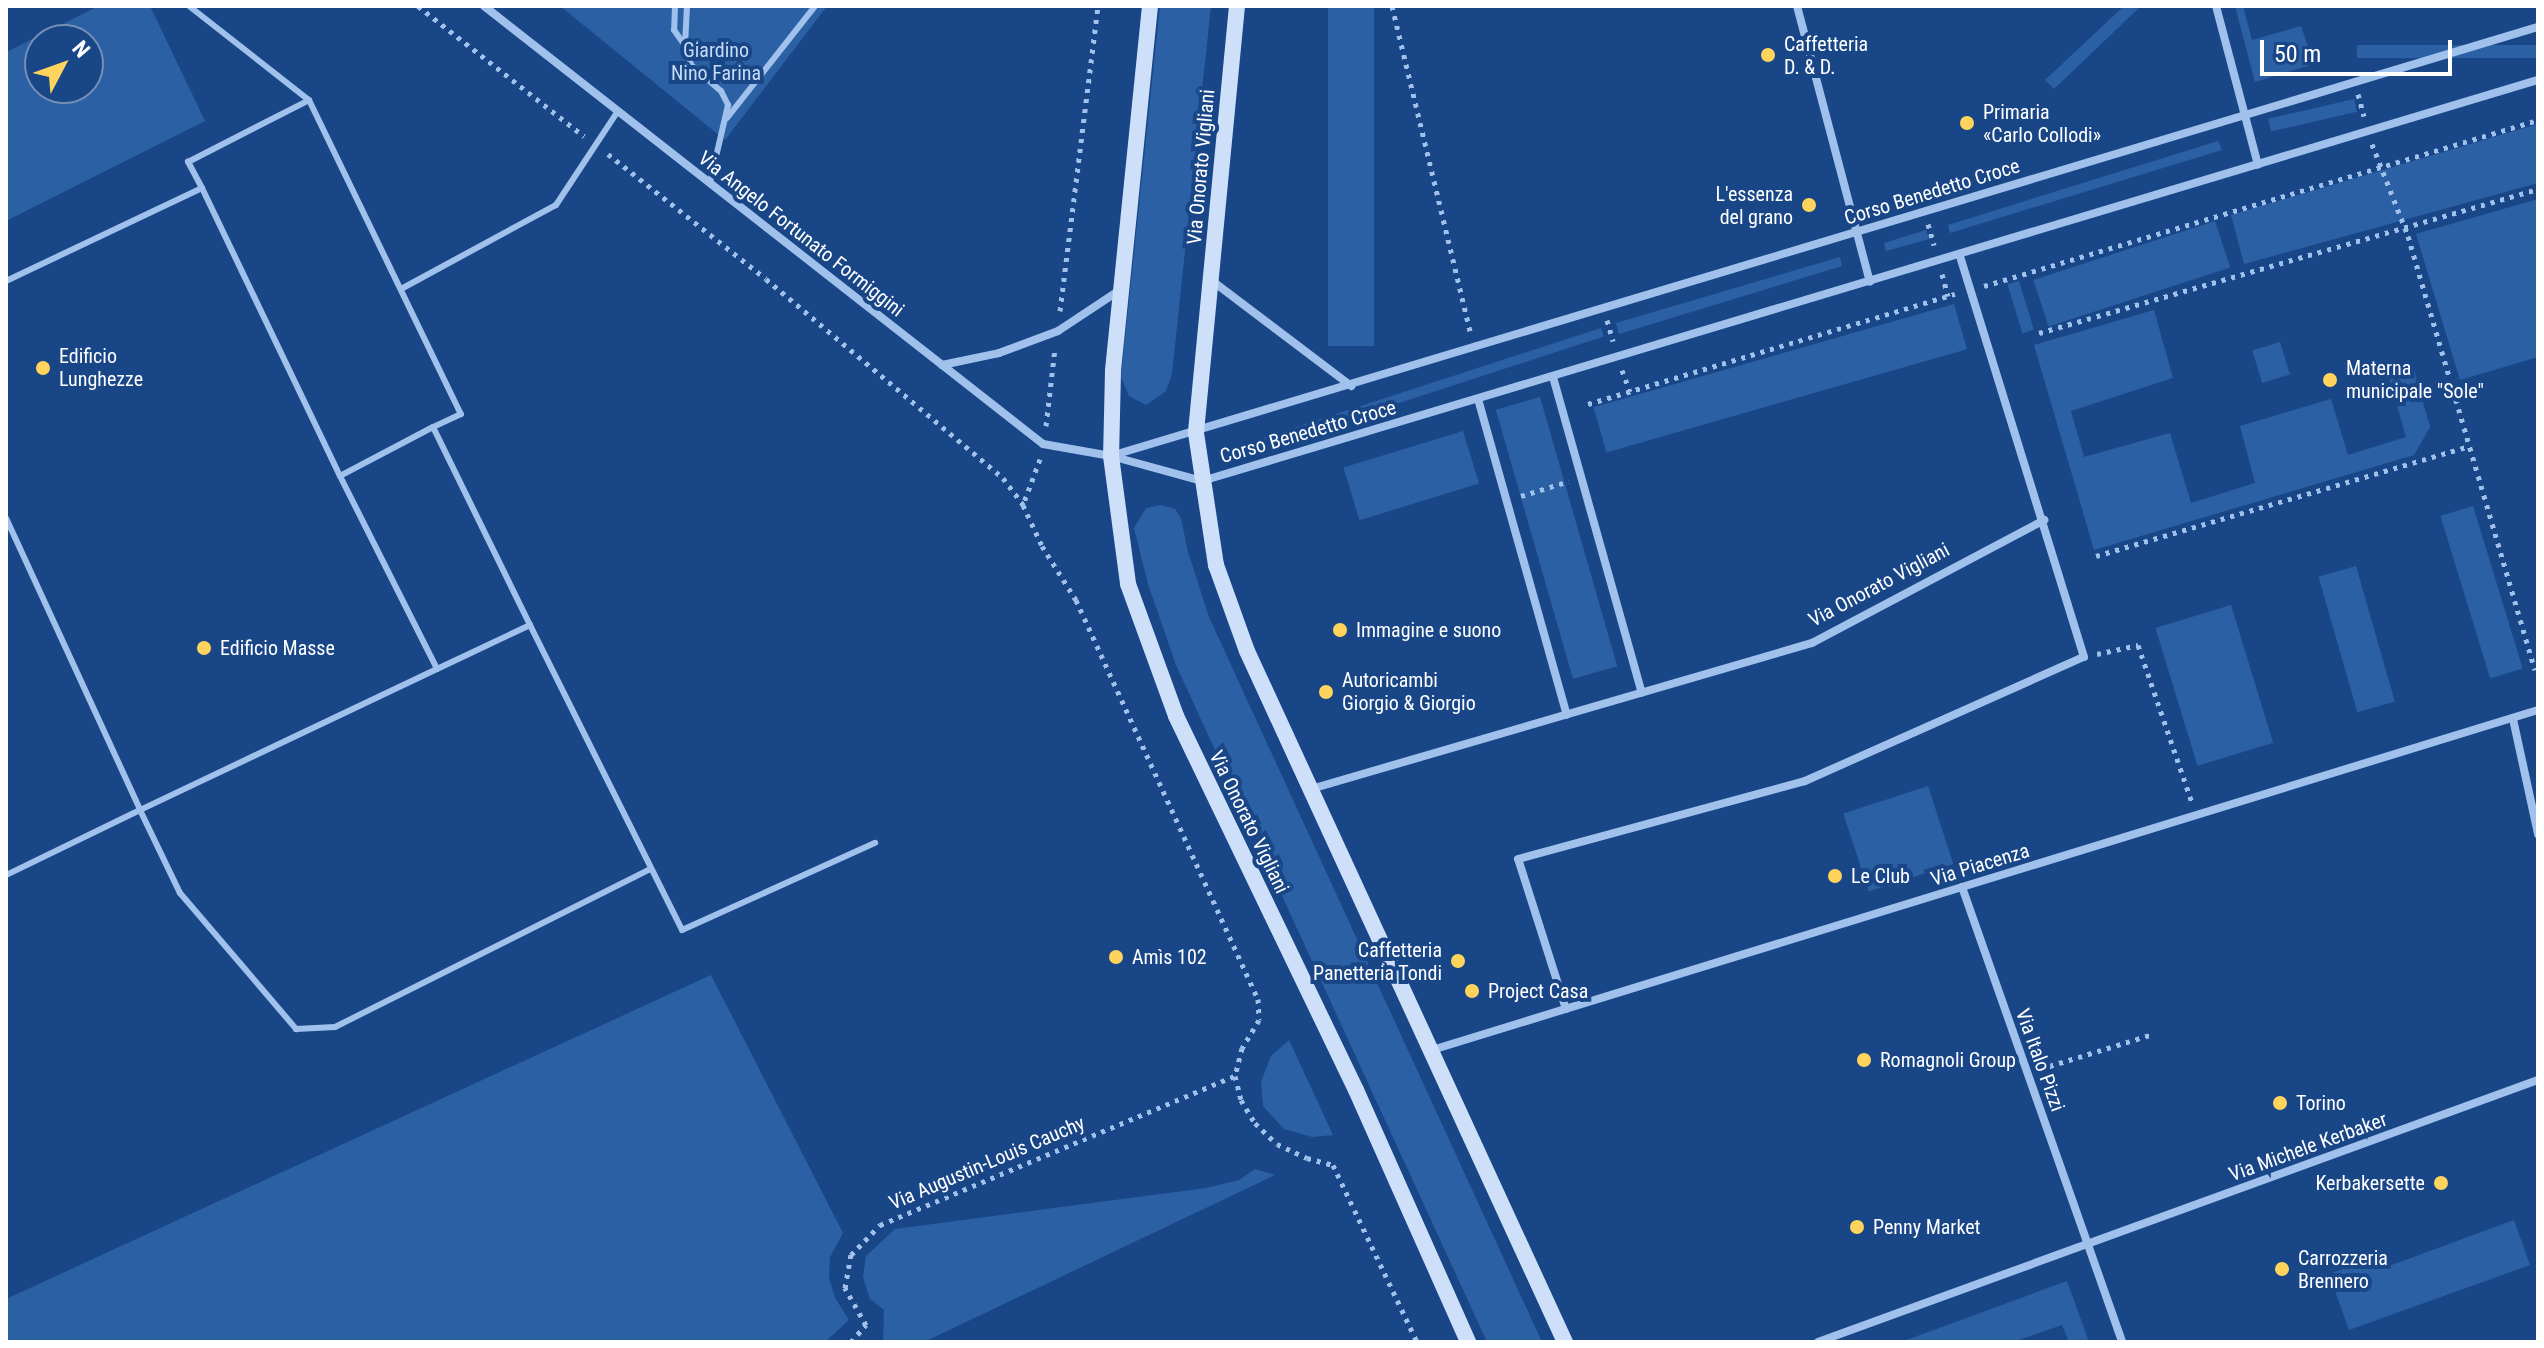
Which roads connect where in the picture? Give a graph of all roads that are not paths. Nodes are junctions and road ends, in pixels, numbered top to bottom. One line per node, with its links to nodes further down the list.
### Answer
1 (189, 6): 13 (lane)
2 (484, 6): 14 (street, Via Angelo Fortunato Formiggini)
3 (675, 6): 11 (lane)
4 (687, 6): 11 (lane)
5 (815, 6): 16 (lane)
6 (1150, 6): 26 (main road, Via Onorato Vigliani)
7 (1237, 6): 22 (main road, Via Onorato Vigliani)
8 (1797, 6): 20 (street)
9 (2216, 6): 15 (street)
10 (2538, 27): 15 (street, Corso Benedetto Croce)
11 (685, 46): 16 (lane)
12 (2538, 80): 17 (street, Corso Benedetto Croce)
13 (309, 100): 19 (lane); 25 (lane)
14 (618, 111): 18 (street, Via Angelo Fortunato Formiggini); 25 (lane)
15 (2245, 115): 17 (street); 20 (street, Corso Benedetto Croce)
16 (727, 118): 18 (lane)
17 (2258, 165): 21 (street, Corso Benedetto Croce)
18 (710, 183): 27 (street, Via Angelo Fortunato Formiggini)
19 (202, 188): 23 (lane); 34 (lane)
20 (1857, 231): 24 (street); 29 (street, Corso Benedetto Croce)
21 (1960, 256): 24 (street, Corso Benedetto Croce); 37 (street)
22 (1210, 280): 29 (street, Corso Benedetto Croce); 32 (main road, Via Onorato Vigliani)
23 (6, 281)
24 (1870, 282): 28 (street, Corso Benedetto Croce)
25 (401, 289): 31 (lane)
26 (1120, 290): 27 (street); 33 (main road, Via Onorato Vigliani)
27 (942, 365): 33 (street, Via Angelo Fortunato Formiggini)
28 (1553, 377): 30 (street, Corso Benedetto Croce); 40 (street)
29 (1351, 386): 32 (street, Corso Benedetto Croce)
30 (1478, 399): 35 (street, Corso Benedetto Croce); 42 (street)
31 (433, 427): 34 (lane); 38 (lane)
32 (1196, 433): 33 (street, Corso Benedetto Croce); 35 (main road, Via Onorato Vigliani)
33 (1111, 456): 35 (street, Corso Benedetto Croce); 55 (main road, Via Onorato Vigliani)
34 (340, 476): 39 (lane)
35 (1202, 481): 44 (main road, Via Onorato Vigliani)
36 (6, 518): 45 (lane)
37 (2044, 520): 40 (street, Via Onorato Vigliani); 51 (street)
38 (530, 625): 39 (lane); 48 (lane)
39 (437, 669): 45 (lane)
40 (1642, 693): 42 (street, Via Onorato Vigliani)
41 (2538, 710): 43 (street, Via Piacenza)
42 (1567, 715): 44 (street, Via Onorato Vigliani)
43 (2513, 719): 46 (street); 50 (street, Via Piacenza)
44 (1311, 789): 52 (main road, Via Onorato Vigliani)
45 (140, 810): 48 (lane); 49 (lane)
46 (2538, 834)
47 (875, 843): 48 (lane)
48 (651, 869)
49 (6, 875)
50 (1962, 887): 51 (street, Via Piacenza); 54 (street, Via Italo Pizzi)
51 (1566, 1009): 52 (street, Via Piacenza)
52 (1432, 1050): 56 (main road, Via Onorato Vigliani)
53 (2538, 1080): 54 (street, Via Michele Kerbaker)
54 (2088, 1244): 57 (street); 58 (street, Via Italo Pizzi)
55 (1468, 1342)
56 (1565, 1342)
57 (1818, 1342)
58 (2122, 1342)

